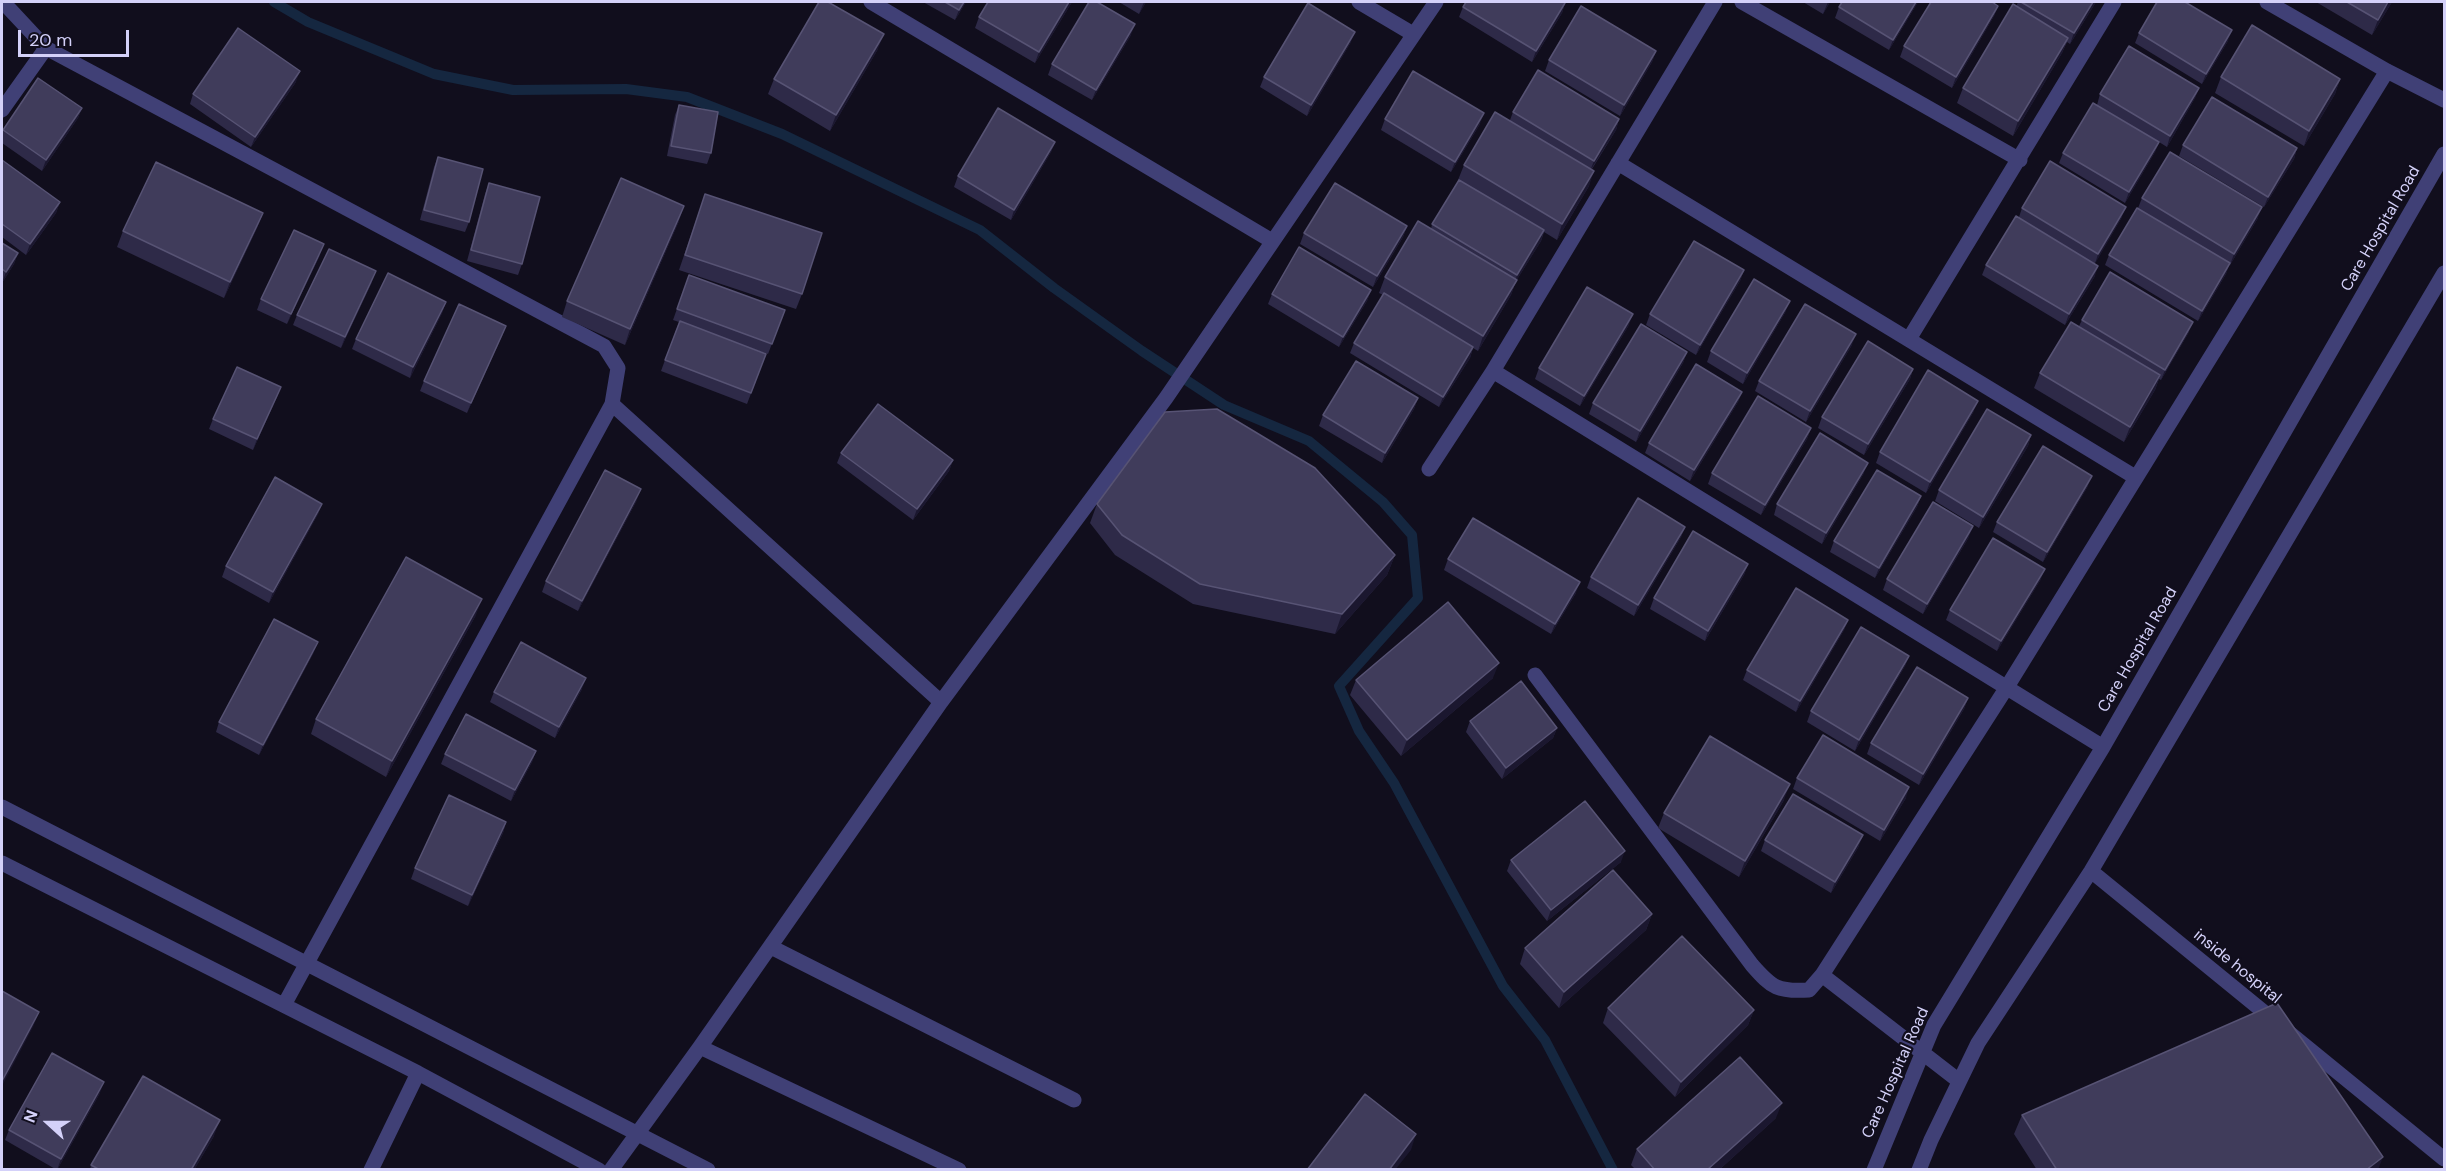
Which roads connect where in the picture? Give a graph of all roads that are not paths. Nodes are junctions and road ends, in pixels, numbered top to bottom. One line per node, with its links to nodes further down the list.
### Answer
1 (3, 2): 10 (street)
2 (871, 2): 17 (street)
3 (1359, 2): 9 (street)
4 (1436, 2): 9 (street)
5 (1715, 2): 16 (street)
6 (1742, 2): 15 (street)
7 (2114, 2): 15 (street)
8 (2267, 2): 11 (street)
9 (1413, 34): 17 (street)
10 (46, 48): 13 (street); 21 (street)
11 (2387, 71): 12 (street); 23 (street)
12 (2445, 100)
13 (2, 110)
14 (2445, 154): 27 (street, Care Hospital Road)
15 (2020, 160): 19 (street)
16 (1618, 164): 19 (street); 20 (street)
17 (1272, 241): 26 (street)
18 (2445, 273): 30 (street)
19 (1909, 339): 23 (street)
20 (1493, 371): 22 (street); 25 (street)
21 (612, 404): 26 (street); 32 (street)
22 (1429, 468)
23 (2135, 477): 25 (street)
24 (1535, 675): 33 (street)
25 (2007, 687): 27 (street); 33 (street)
26 (941, 702): 31 (street)
27 (2103, 747): 36 (street, Care Hospital Road)
28 (2, 807): 32 (street)
29 (2, 864): 34 (street)
30 (2091, 871): 38 (street); 41 (street, inside hospital)
31 (771, 947): 35 (street); 39 (street)
32 (307, 963): 34 (street); 40 (street)
33 (1822, 975): 36 (street)
34 (284, 1005): 37 (street)
35 (700, 1047): 40 (street); 46 (street)
36 (1922, 1052): 38 (street); 47 (street, Care Hospital Road)
37 (418, 1072): 42 (street); 43 (street)
38 (1959, 1081): 48 (street)
39 (1074, 1100)
40 (638, 1133): 44 (street); 45 (street)
41 (2445, 1159)
42 (371, 1170)
43 (598, 1170)
44 (611, 1170)
45 (708, 1170)
46 (959, 1170)
47 (1874, 1170)
48 (1919, 1170)

